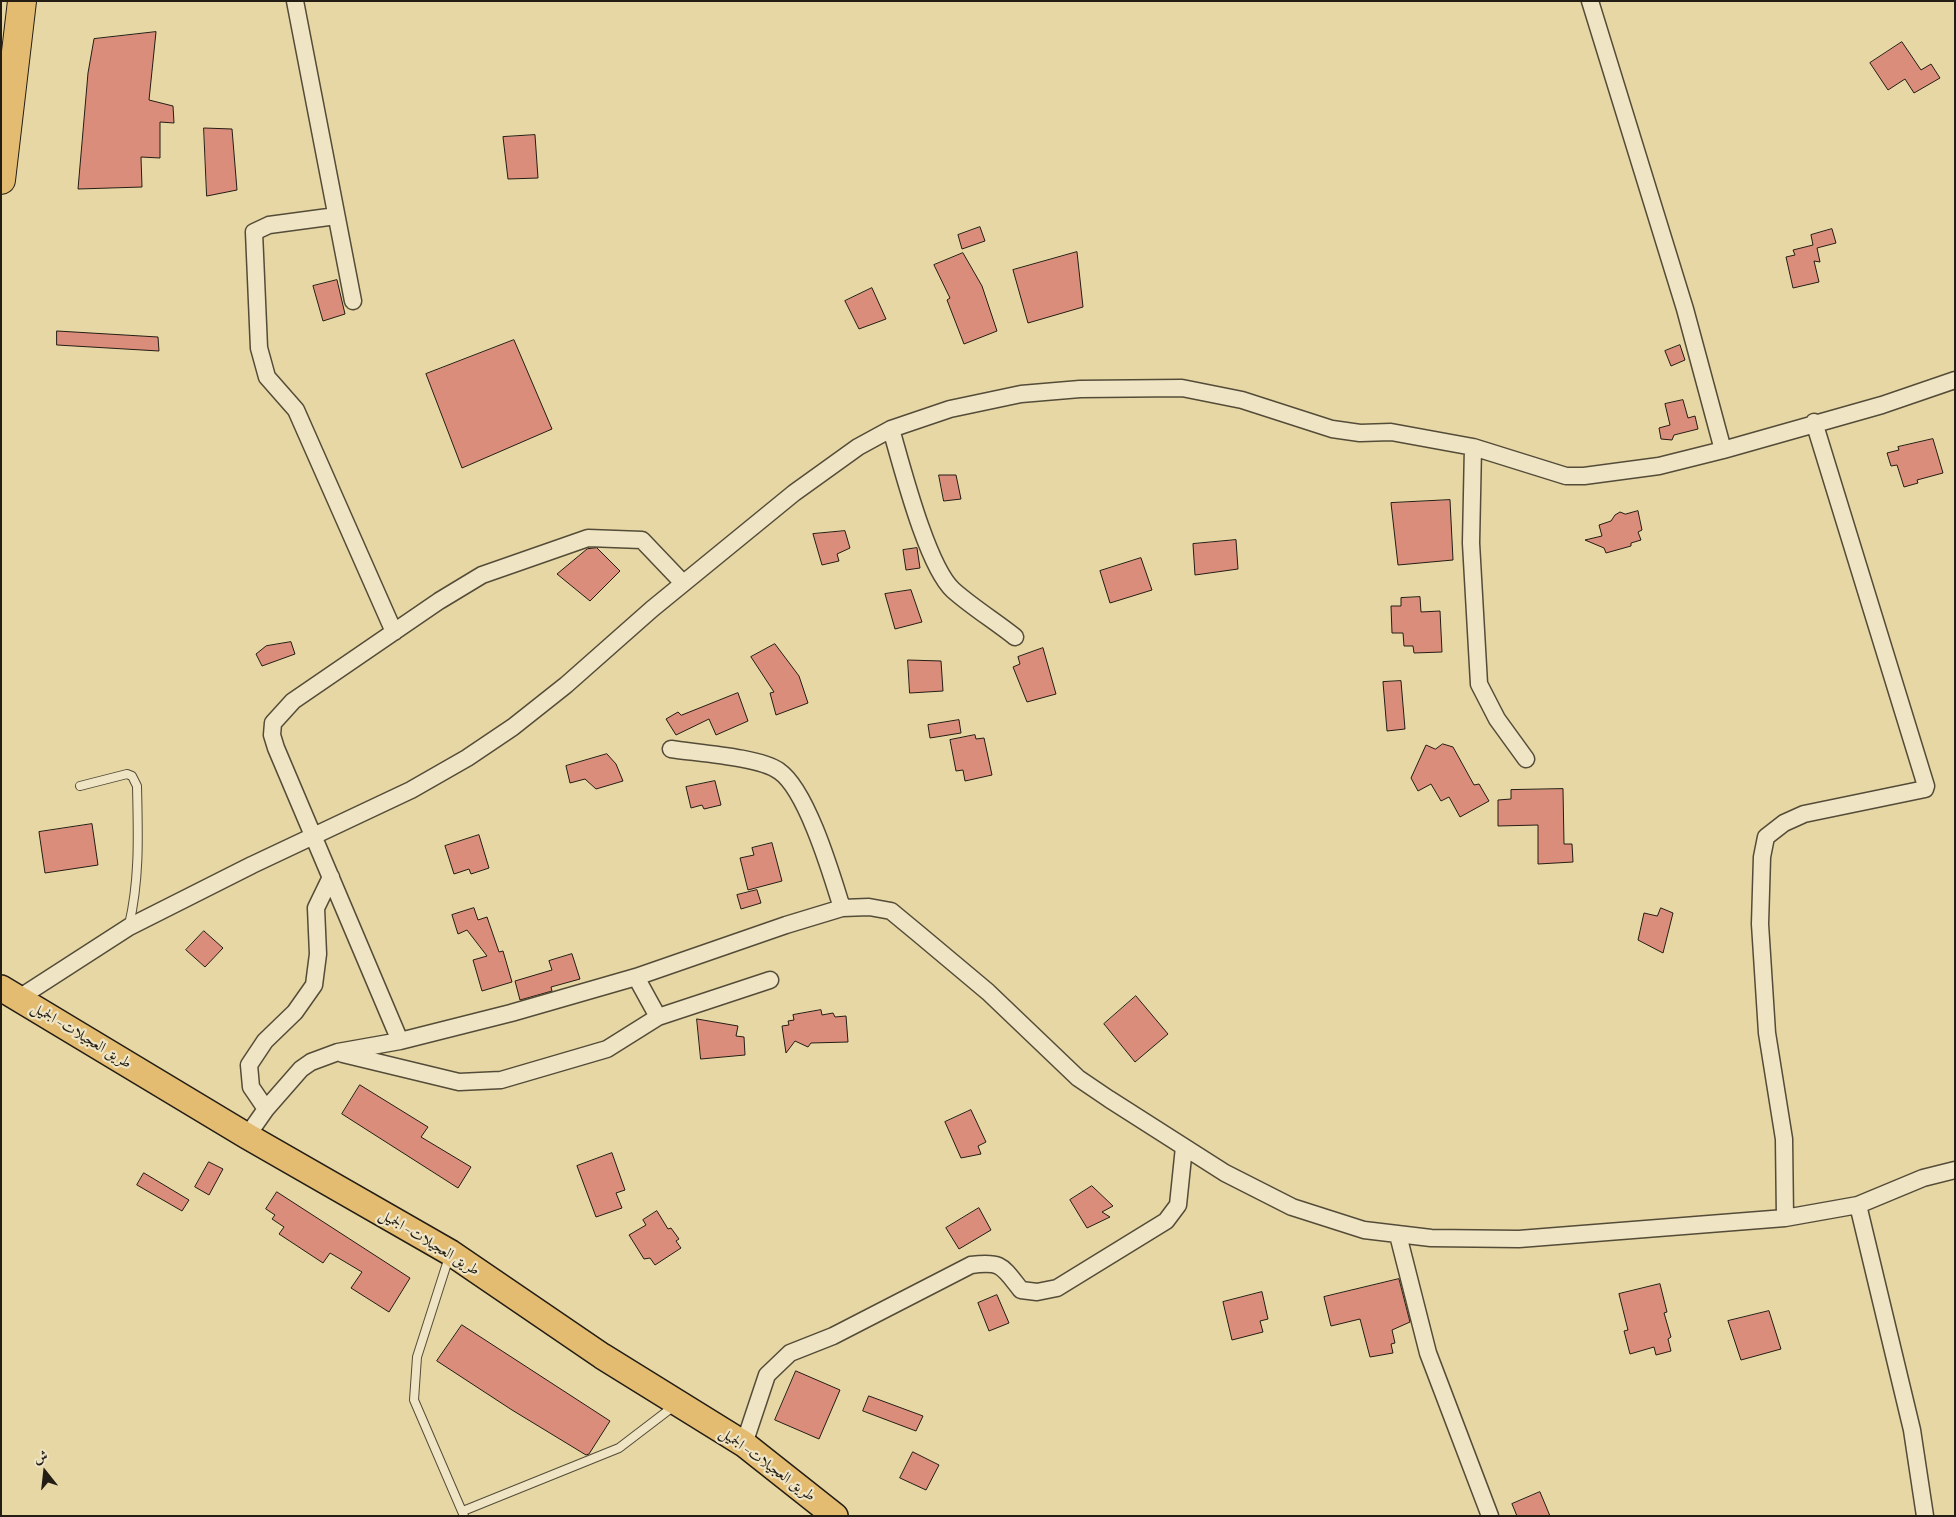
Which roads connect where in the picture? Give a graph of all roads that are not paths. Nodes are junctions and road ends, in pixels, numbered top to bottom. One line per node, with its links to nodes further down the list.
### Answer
1 (22, 1): 4 (highway)
2 (295, 1): 5 (street)
3 (1590, 1): 11 (street)
4 (1, 180)
5 (336, 216): 6 (street); 13 (street)
6 (353, 301)
7 (1955, 380): 8 (street)
8 (1814, 422): 11 (street); 33 (street)
9 (891, 430): 10 (street); 12 (street); 14 (street)
10 (1473, 447): 11 (street); 16 (street)
11 (1723, 450)
12 (683, 583): 13 (street); 18 (street)
13 (394, 632): 18 (street)
14 (1015, 637)
15 (671, 749): 20 (street)
16 (1526, 759)
17 (80, 786): 21 (lane)
18 (314, 837): 19 (street); 21 (street)
19 (331, 877): 26 (street); 28 (street)
20 (842, 908): 22 (street); 30 (street)
21 (129, 927): 24 (street)
22 (636, 977): 25 (street); 26 (street)
23 (770, 980): 25 (street)
24 (8, 991): 29 (main road, طريق العجيلات- الجميل)
25 (658, 1017): 27 (street)
26 (400, 1041): 27 (street)
27 (338, 1052): 28 (street)
28 (266, 1109): 29 (street)
29 (247, 1136): 35 (main road, طريق العجيلات- الجميل)
30 (1184, 1147): 34 (street); 37 (street)
31 (1955, 1170): 32 (street)
32 (1858, 1205): 33 (street); 41 (street)
33 (1785, 1218): 34 (street)
34 (1398, 1235): 40 (street)
35 (451, 1253): 36 (main road, طريق العجيلات- الجميل); 38 (lane)
36 (677, 1404): 37 (main road, طريق العجيلات- الجميل); 38 (lane)
37 (744, 1444): 39 (main road, طريق العجيلات- الجميل)
38 (464, 1514)
39 (835, 1516)
40 (1490, 1516)
41 (1926, 1516)

